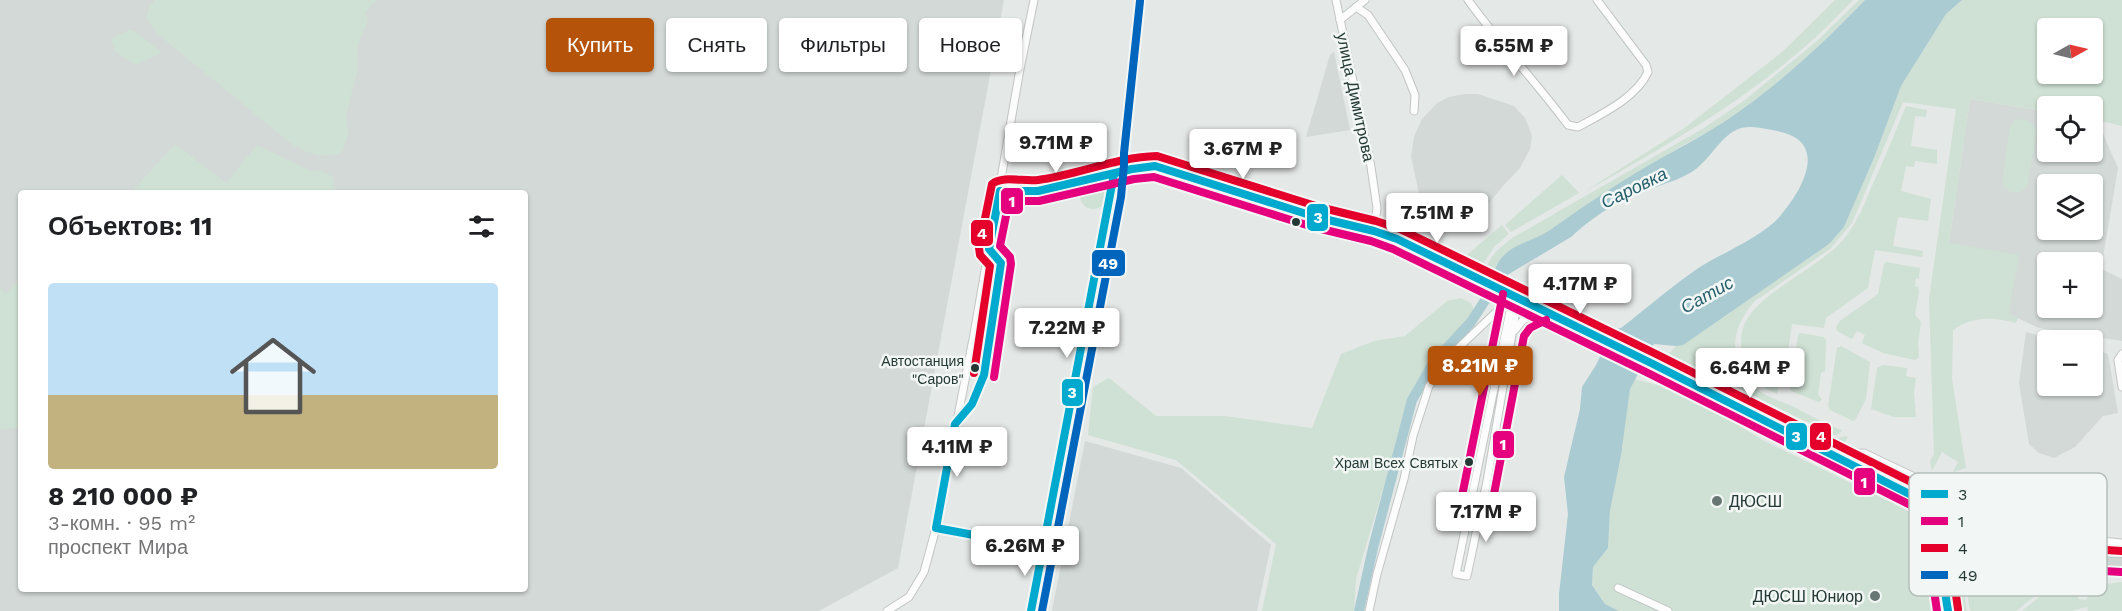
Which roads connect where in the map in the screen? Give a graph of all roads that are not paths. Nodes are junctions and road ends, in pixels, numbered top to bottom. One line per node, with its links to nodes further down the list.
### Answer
1 (1034, 0): 10 (street)
2 (1336, 0): 7 (street, улица Димитрова)
3 (1365, 0): 6 (street)
4 (1468, 0): 5 (street)
5 (1597, 0)
6 (1356, 7): 7 (street); 8 (street)
7 (1340, 20): 11 (street, улица Димитрова)
8 (1414, 111)
9 (1114, 174): 10 (street); 11 (main road); 23 (main road)
10 (1000, 191): 20 (street)
11 (1374, 231): 12 (main road)
12 (1512, 296): 13 (main road); 14 (street); 14 (street); 28 (street)
13 (1542, 311): 14 (street); 17 (main road)
14 (1514, 332)
15 (2122, 354): 16 (street)
16 (2122, 387)
17 (1838, 458): 18 (street); 19 (main road)
18 (1909, 474)
19 (1909, 494)
20 (936, 528): 23 (street); 26 (street)
21 (2107, 542): 22 (street)
22 (2122, 543)
23 (1044, 548): 27 (main road)
24 (1618, 588): 29 (street)
25 (1946, 596): 30 (street)
26 (887, 611)
27 (1031, 611)
28 (1370, 611)
29 (1668, 611)
30 (1948, 611)

